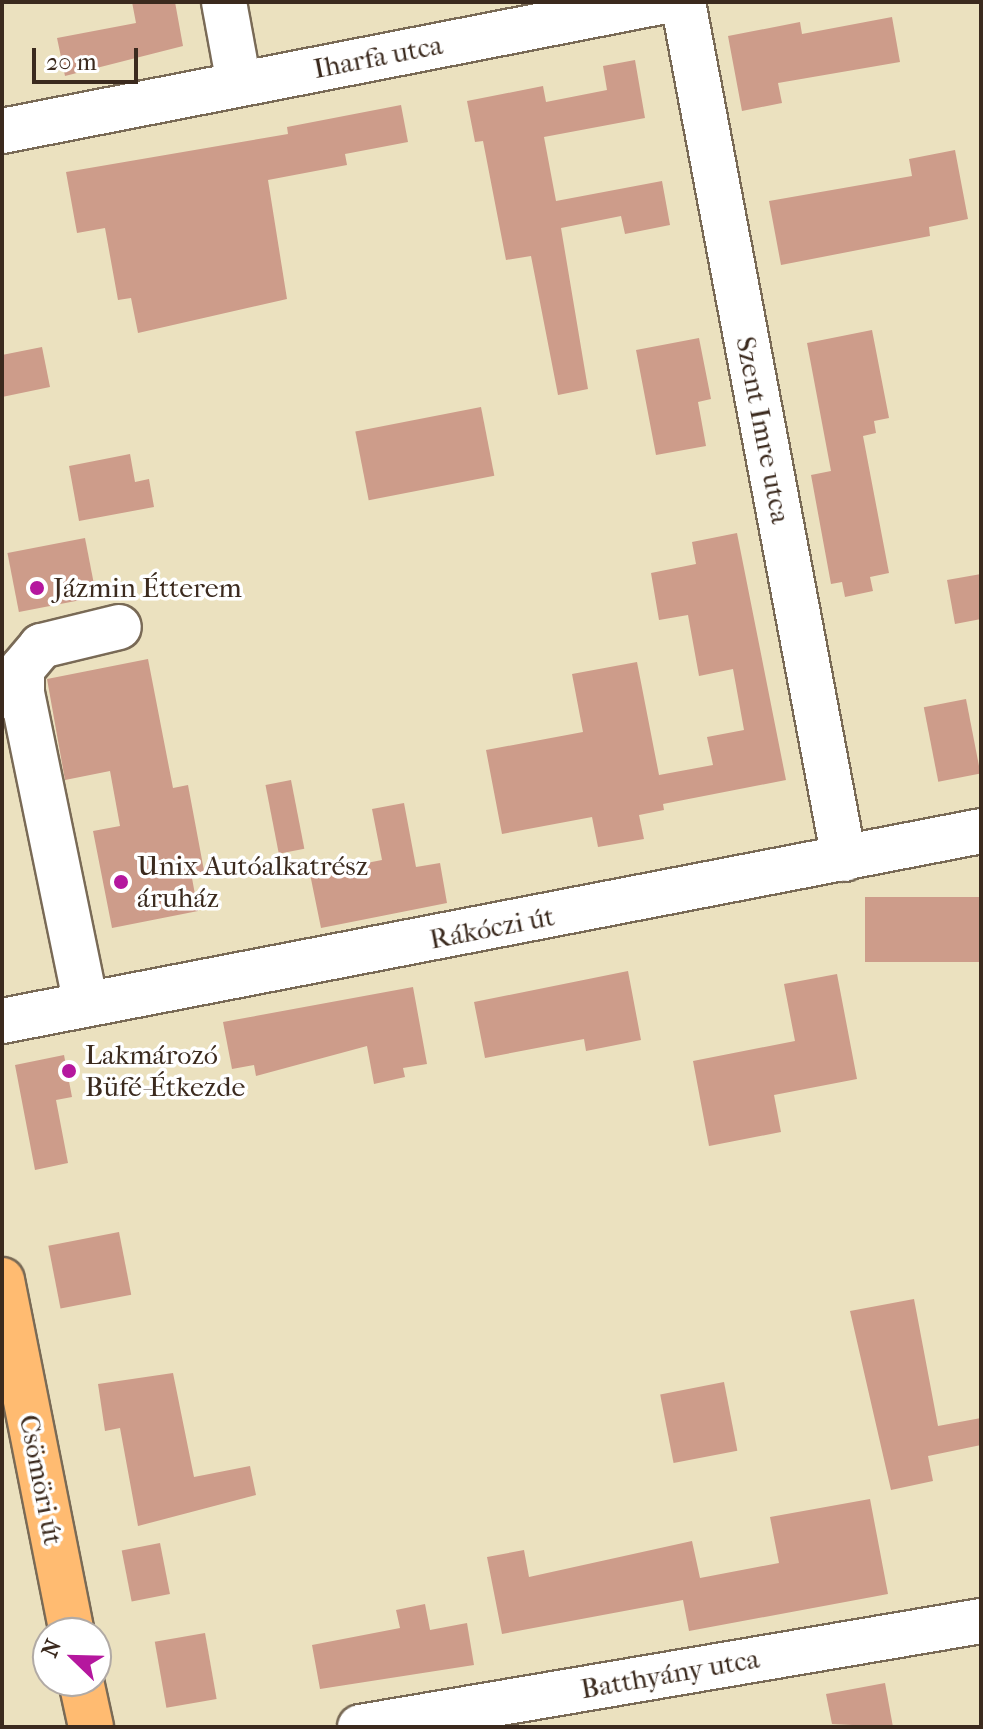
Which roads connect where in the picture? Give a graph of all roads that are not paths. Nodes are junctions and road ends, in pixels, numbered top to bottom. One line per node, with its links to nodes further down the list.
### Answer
1 (224, 2): 4 (street)
2 (660, 2): 4 (street, Iharfa utca)
3 (683, 2): 9 (street, Szent Imre utca)
4 (239, 84): 5 (street, Iharfa utca)
5 (2, 131)
6 (119, 627): 7 (street)
7 (12, 694): 10 (street)
8 (981, 831): 9 (street, Rákóczi út)
9 (844, 859): 10 (street, Rákóczi út)
10 (86, 1005): 11 (street, Rákóczi út)
11 (2, 1021)
12 (2, 1280): 13 (main road, Csömöri út)
13 (69, 1617)
14 (981, 1621): 17 (street, Batthyány utca)
15 (84, 1697): 16 (main road)
16 (91, 1727)
17 (360, 1727)

